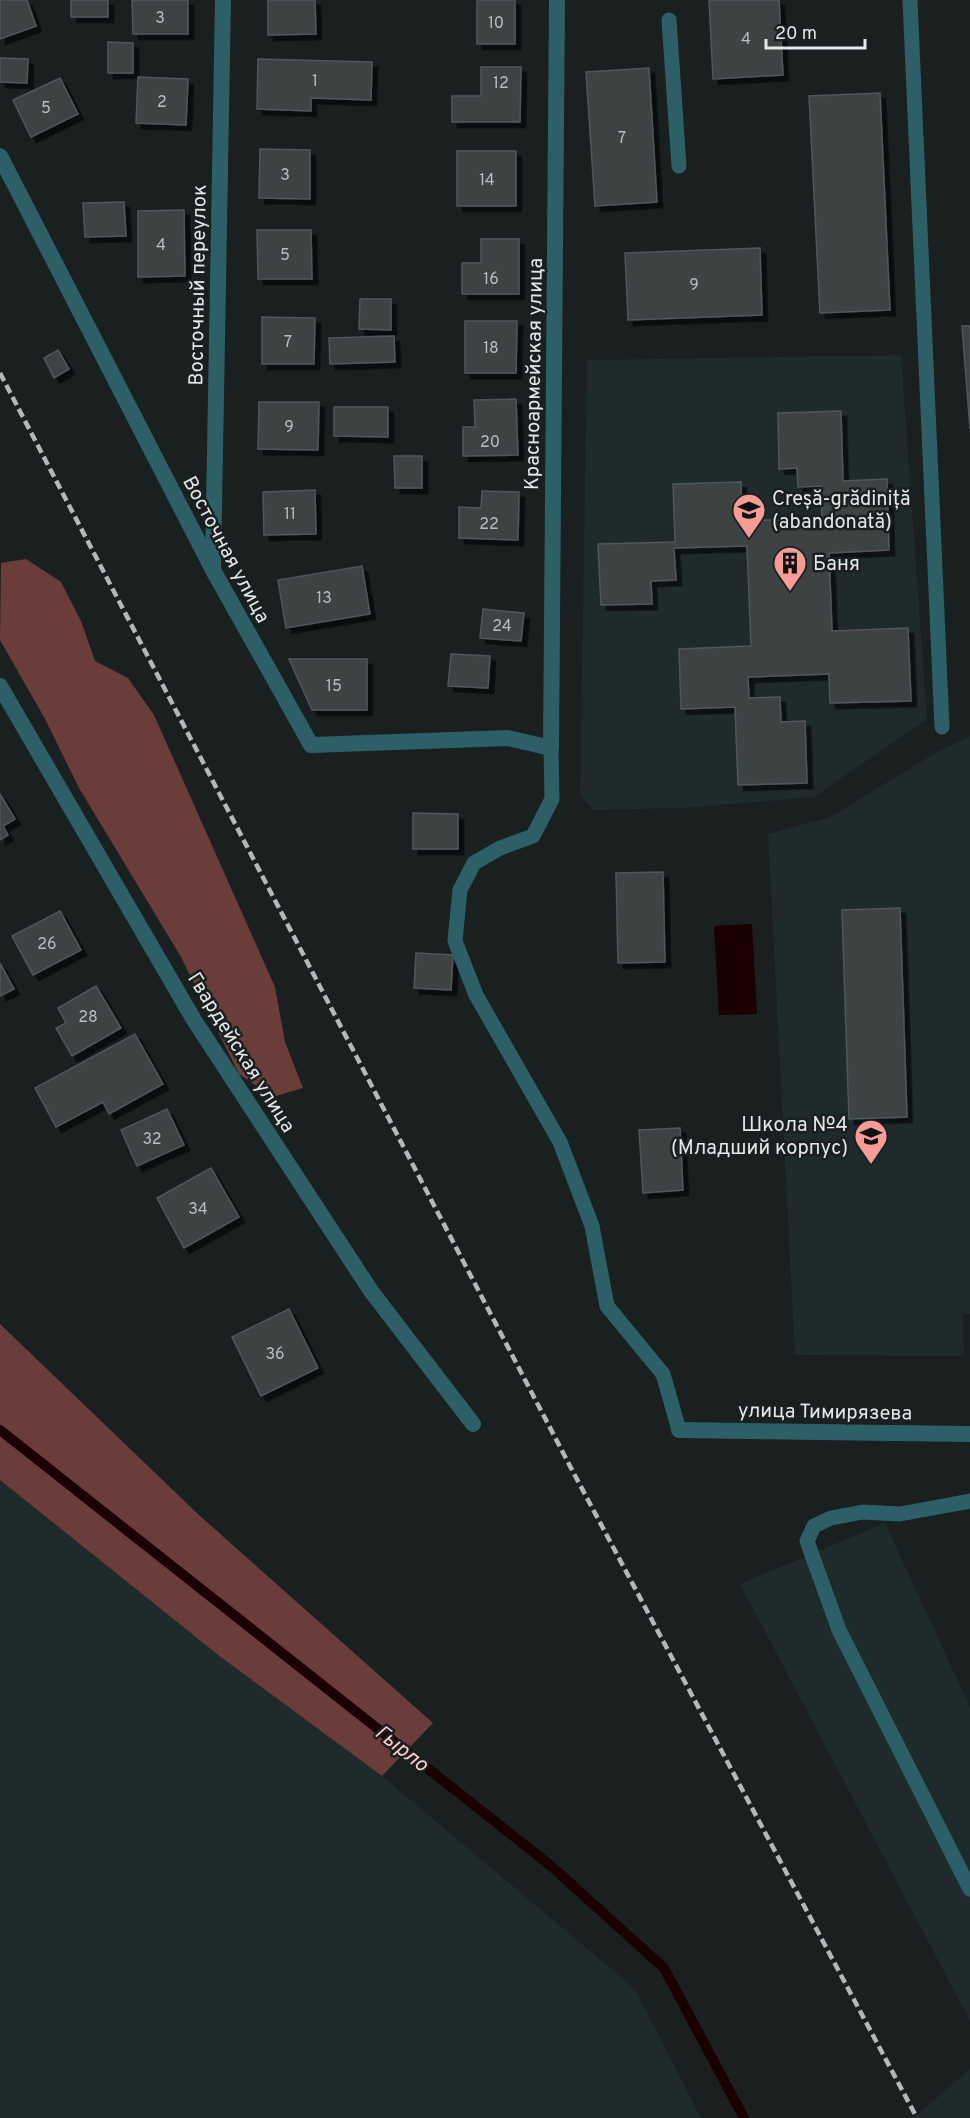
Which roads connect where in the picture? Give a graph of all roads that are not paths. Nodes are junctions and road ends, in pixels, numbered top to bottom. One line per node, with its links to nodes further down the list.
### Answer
1 (223, 0): 7 (street, Восточный переулок)
2 (557, 0): 10 (street, Красноармейская улица)
3 (910, 0): 9 (lane)
4 (669, 20): 6 (lane)
5 (0, 156): 7 (street, Восточная улица)
6 (679, 166)
7 (213, 570): 10 (street, Восточная улица)
8 (0, 686): 11 (street, Гвардейская улица)
9 (942, 726)
10 (551, 748): 12 (lane)
11 (473, 1424)
12 (679, 1430): 13 (street, улица Тимирязева)
13 (970, 1434)
14 (970, 1500): 15 (lane)
15 (970, 1889)

